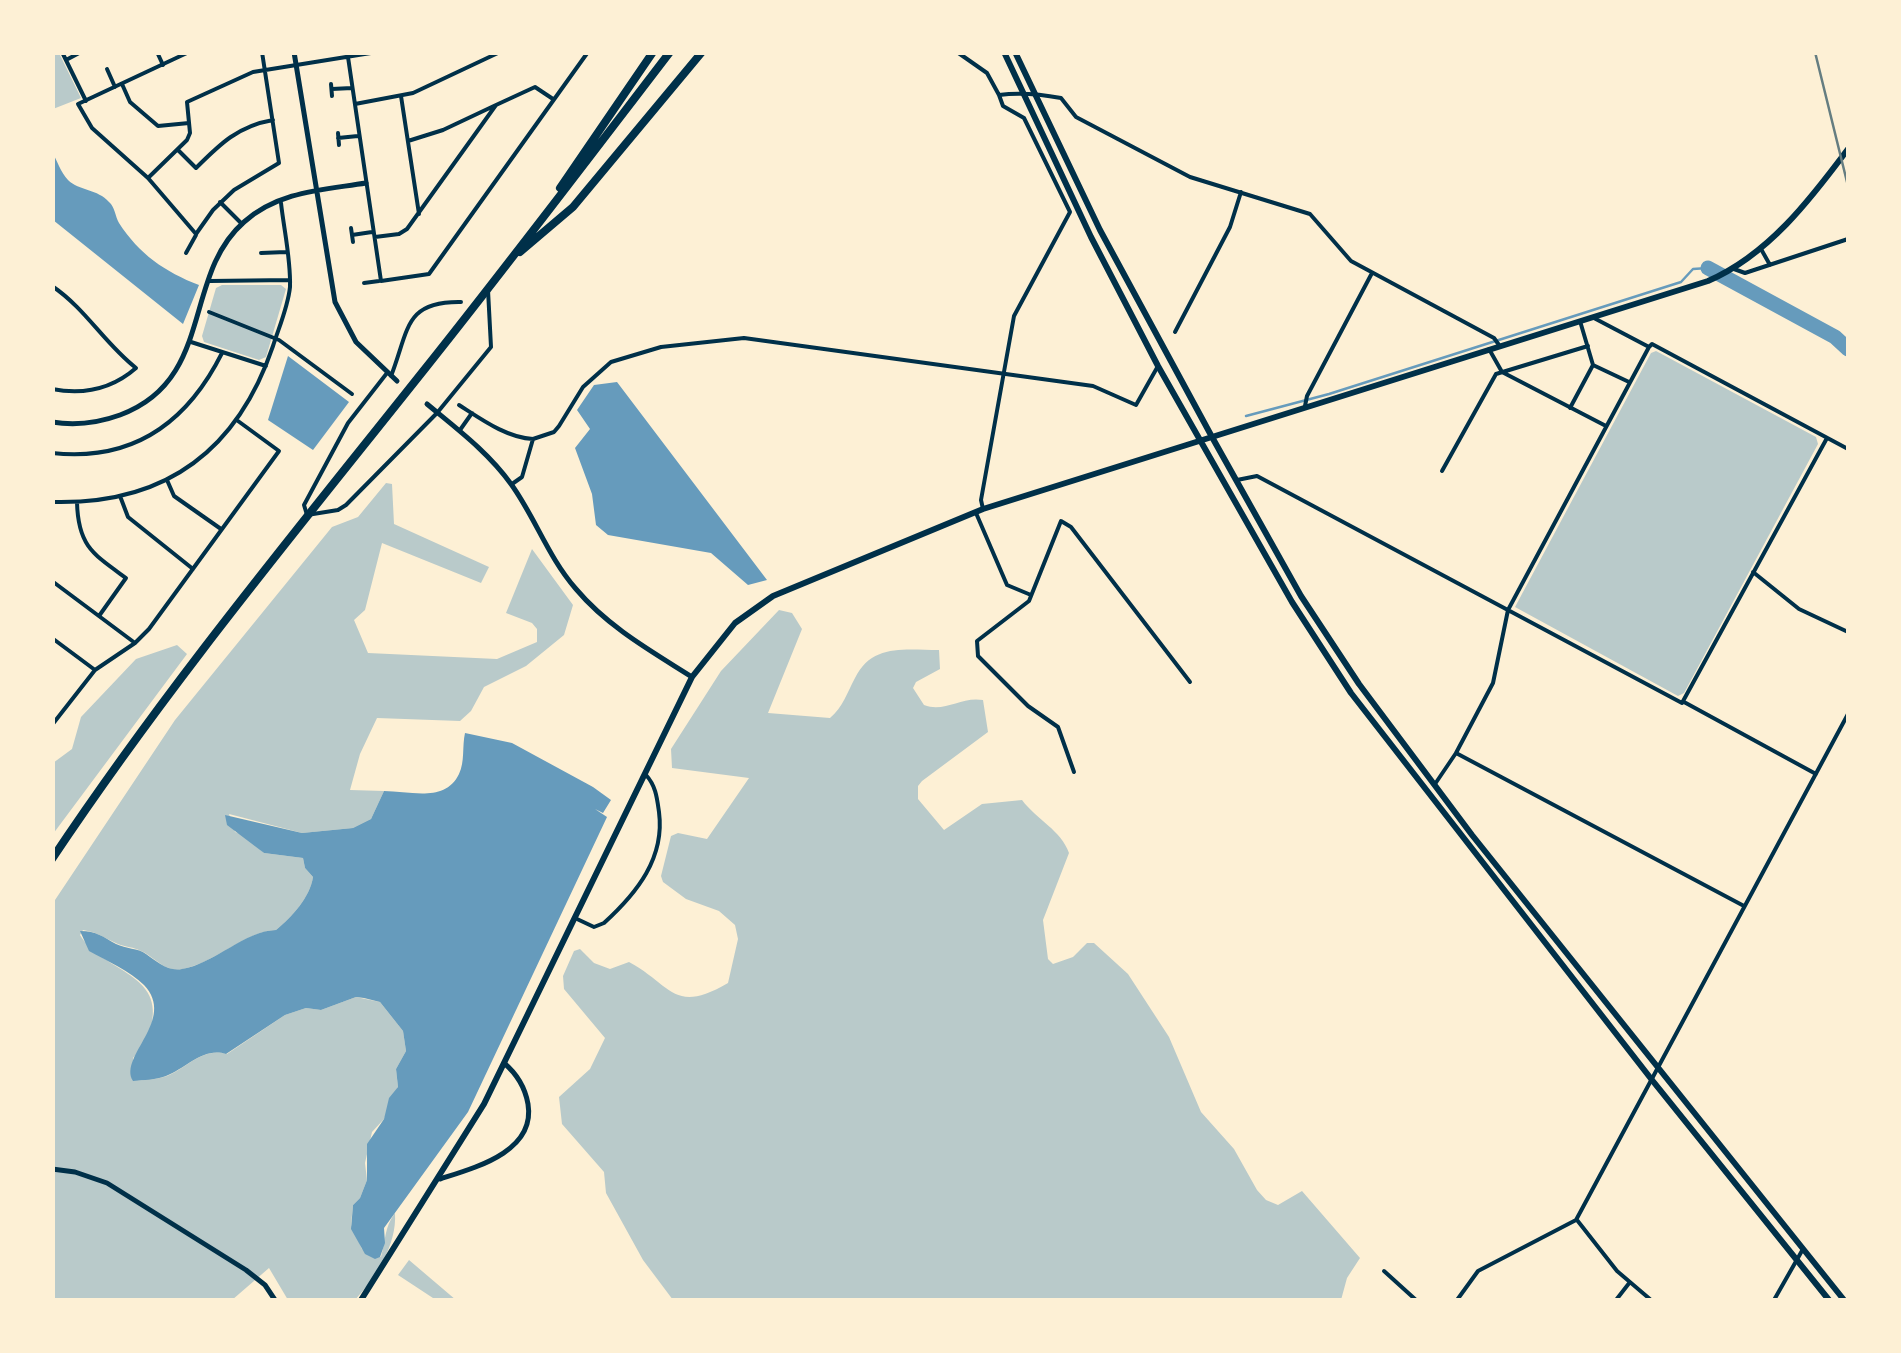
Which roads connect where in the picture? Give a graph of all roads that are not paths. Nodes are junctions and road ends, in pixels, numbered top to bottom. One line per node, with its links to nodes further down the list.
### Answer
1 (62, 52): 18 (street)
2 (82, 52): 18 (street)
3 (157, 52): 20 (street)
4 (189, 52): 20 (street)
5 (262, 52): 24 (street)
6 (294, 52): 21 (street)
7 (377, 52): 17 (street)
8 (482, 52): 19 (street)
9 (500, 52): 19 (street)
10 (588, 52): 35 (street)
11 (653, 52): 61 (highway)
12 (670, 52): 61 (highway)
13 (702, 52): 61 (highway)
14 (957, 52): 31 (street)
15 (1004, 52): 30 (main road)
16 (1016, 52): 33 (main road)
17 (348, 57): 21 (street); 28 (street)
18 (66, 60): 34 (street)
19 (485, 60): 32 (street)
20 (163, 65): 26 (street)
21 (296, 65): 24 (street); 47 (street)
22 (114, 66): 23 (street)
23 (107, 69): 25 (street); 27 (street)
24 (266, 70): 38 (street); 39 (street)
25 (100, 72)
26 (122, 84): 27 (street); 39 (street)
27 (115, 87): 34 (street)
28 (352, 88): 29 (street); 36 (street)
29 (332, 90)
30 (1024, 92): 31 (street); 33 (street); 85 (main road)
31 (999, 94): 87 (street)
32 (401, 96): 36 (street); 41 (street)
33 (1038, 97): 48 (street); 102 (main road)
34 (86, 100): 45 (street)
35 (554, 100): 37 (street); 67 (street)
36 (355, 104): 40 (street)
37 (496, 105): 41 (street); 51 (street)
38 (273, 120): 44 (street); 50 (street)
39 (189, 123): 44 (street)
40 (359, 136): 42 (street); 46 (street)
41 (408, 142): 51 (street)
42 (339, 146)
43 (1848, 149): 57 (main road)
44 (178, 150): 45 (street)
45 (148, 178): 53 (street)
46 (366, 184): 47 (street); 55 (street)
47 (315, 191): 49 (street); 88 (street)
48 (1240, 192): 64 (street); 75 (street)
49 (280, 199): 52 (street); 60 (street)
50 (220, 202): 52 (street); 53 (street)
51 (418, 214): 55 (street)
52 (242, 224): 65 (street)
53 (196, 234): 58 (street)
54 (352, 235): 55 (street)
55 (374, 235): 67 (street)
56 (1848, 239): 62 (street)
57 (1760, 249): 62 (street); 63 (main road)
58 (186, 252)
59 (261, 252): 60 (street)
60 (287, 252): 66 (street)
61 (509, 262): 70 (highway)
62 (1770, 264): 63 (street)
63 (1733, 270): 73 (main road)
64 (1372, 273): 78 (street); 92 (street)
65 (210, 280): 66 (street); 77 (street)
66 (290, 280): 76 (street)
67 (380, 281): 68 (street)
68 (364, 283)
69 (52, 286): 90 (street)
70 (488, 289): 96 (street); 116 (highway)
71 (462, 302): 88 (street)
72 (209, 312): 76 (street)
73 (1592, 317): 74 (main road); 80 (street)
74 (1580, 321): 78 (main road); 79 (street)
75 (1175, 332)
76 (275, 338): 84 (street); 91 (street)
77 (191, 342): 82 (street); 98 (street)
78 (1497, 342): 81 (main road)
79 (1588, 346): 83 (street); 86 (street)
80 (1649, 346): 89 (street); 103 (street)
81 (1489, 349): 86 (street); 92 (main road)
82 (222, 352): 84 (street); 107 (street)
83 (1593, 365): 89 (street); 95 (street)
84 (266, 366): 99 (street)
85 (1158, 366): 87 (street); 105 (main road)
86 (1502, 372): 95 (street); 108 (street)
87 (1004, 374): 104 (street); 115 (street)
88 (392, 377): 116 (street)
89 (1629, 382): 100 (street)
90 (52, 390)
91 (352, 394)
92 (1305, 402): 102 (main road)
93 (427, 404): 96 (street)
94 (459, 405): 97 (street)
95 (1570, 408): 100 (street)
96 (437, 413): 101 (street); 116 (street)
97 (472, 414): 101 (street); 104 (street)
98 (52, 422)
99 (238, 422): 109 (street); 117 (street)
100 (1606, 426): 122 (street)
101 (460, 431): 111 (street)
102 (1212, 437): 105 (main road); 110 (main road)
103 (1827, 438): 106 (street); 119 (street)
104 (534, 439): 111 (street)
105 (1200, 441): 115 (main road); 145 (main road)
106 (1848, 449)
107 (52, 453)
108 (1442, 471)
109 (167, 480): 112 (street); 117 (street)
110 (1236, 480): 122 (street); 139 (main road)
111 (511, 484): 129 (street)
112 (120, 496): 114 (street); 118 (street)
113 (52, 502): 114 (street)
114 (77, 502): 123 (street)
115 (979, 511): 121 (street); 129 (main road)
116 (306, 515): 140 (highway)
117 (221, 530): 118 (street)
118 (193, 569): 126 (street)
119 (1753, 572): 124 (street); 131 (street)
120 (52, 581): 123 (street)
121 (1032, 596): 130 (street); 136 (street)
122 (1508, 610): 131 (street); 135 (street)
123 (99, 616): 126 (street)
124 (1848, 632)
125 (55, 640): 127 (street); 128 (street)
126 (135, 643): 128 (street)
127 (52, 648)
128 (95, 670): 134 (street)
129 (692, 677): 137 (main road)
130 (1190, 682)
131 (1683, 702): 138 (street)
132 (1848, 714): 133 (street)
133 (1846, 724): 138 (street)
134 (52, 725)
135 (1456, 752): 139 (street); 141 (street)
136 (1074, 772)
137 (643, 774): 142 (main road); 142 (street)
138 (1816, 774): 141 (street)
139 (1434, 785): 144 (main road)
140 (52, 860)
141 (1744, 906): 144 (street)
142 (573, 916): 143 (main road)
143 (504, 1064): 147 (main road); 147 (street)
144 (1658, 1068): 145 (street); 149 (main road)
145 (1652, 1080): 148 (street); 150 (main road)
146 (52, 1169): 153 (street)
147 (440, 1179): 154 (main road)
148 (1576, 1220): 152 (street); 156 (street)
149 (1802, 1249): 150 (street); 161 (main road)
150 (1797, 1260): 159 (street); 160 (main road)
151 (1384, 1271): 155 (street)
152 (1630, 1282): 157 (street); 158 (street)
153 (275, 1300)
154 (361, 1300)
155 (1416, 1300)
156 (1457, 1300)
157 (1616, 1300)
158 (1651, 1300)
159 (1774, 1300)
160 (1829, 1300)
161 (1844, 1300)

